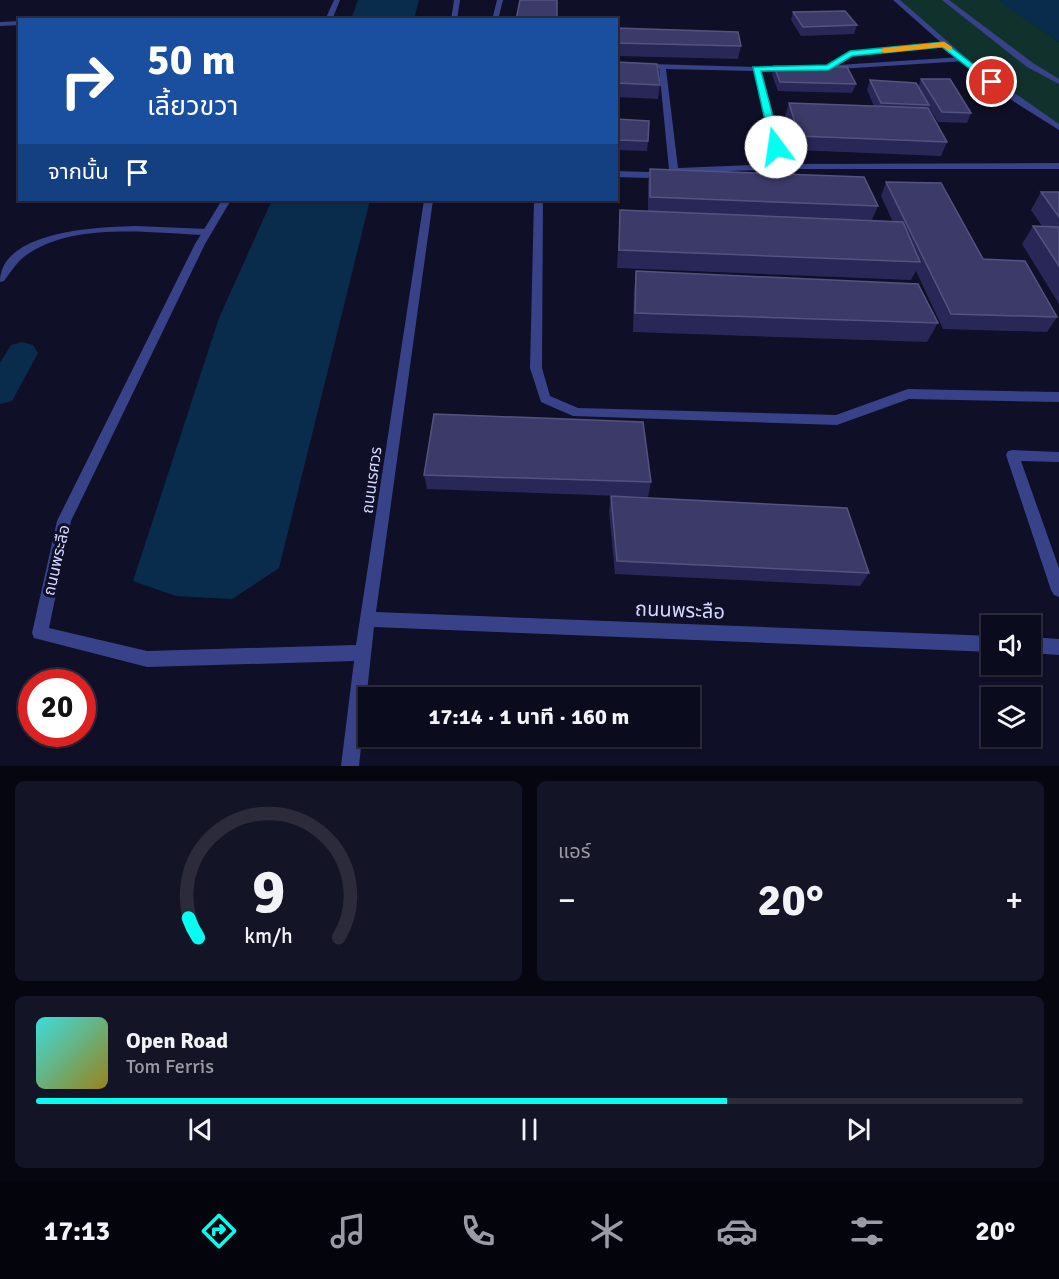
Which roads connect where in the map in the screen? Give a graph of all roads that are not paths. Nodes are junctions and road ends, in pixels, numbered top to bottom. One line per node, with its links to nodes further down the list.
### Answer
1 (337, 0): 6 (street)
2 (457, 0): 7 (street)
3 (500, 0): 8 (street)
4 (896, 0): 11 (street)
5 (945, 0): 19 (street)
6 (329, 18)
7 (454, 18)
8 (496, 18)
9 (18, 23): 10 (street)
10 (0, 24)
11 (944, 45): 12 (street); 16 (street)
12 (962, 59): 16 (street); 20 (street)
13 (618, 65): 14 (street)
14 (662, 66): 17 (street); 23 (street)
15 (818, 68): 16 (street)
16 (829, 68)
17 (756, 69): 18 (street); 21 (street)
18 (797, 69)
19 (1059, 82)
20 (1059, 128)
21 (781, 166): 22 (street); 23 (street)
22 (1059, 166)
23 (674, 171): 24 (street)
24 (618, 174)
25 (225, 201): 28 (street, ถนนพระลือ)
26 (429, 201): 33 (street, ถนนเรศวร)
27 (538, 201): 30 (street)
28 (207, 232): 29 (street); 37 (street, ถนนพระลือ)
29 (0, 279)
30 (1059, 397)
31 (1059, 457): 32 (street)
32 (1059, 590)
33 (367, 619): 34 (street, ถนนพระลือ); 37 (street, ถนนเรศวร)
34 (981, 644)
35 (1041, 645): 36 (street)
36 (1059, 646)
37 (363, 653): 38 (street, ถนนเรศวร)
38 (350, 766)

